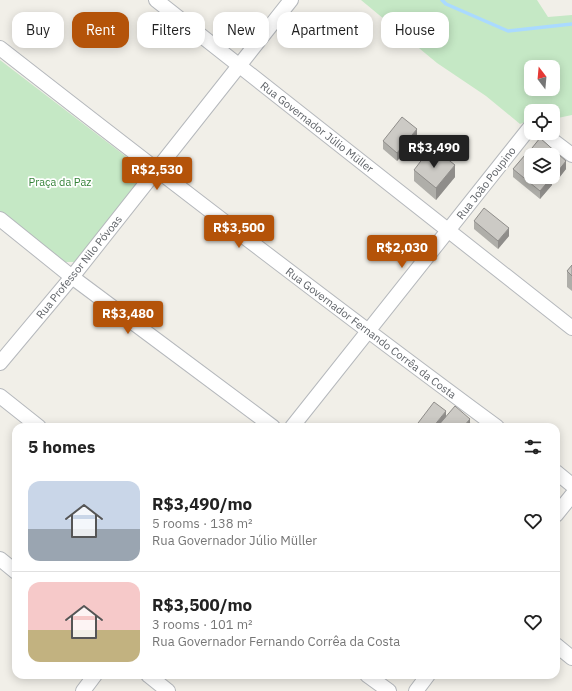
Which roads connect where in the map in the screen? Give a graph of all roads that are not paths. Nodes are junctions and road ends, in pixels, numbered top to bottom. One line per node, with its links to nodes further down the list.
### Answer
1 (156, 0): 4 (street, Rua Governador Júlio Müller)
2 (291, 0): 4 (street, Rua Professor Nilo Póvoas)
3 (0, 48): 8 (street, Rua Governador Fernando Corrêa da Costa)
4 (240, 66): 8 (street, Rua Professor Nilo Póvoas); 10 (street, Rua Governador Júlio Müller)
5 (524, 135): 10 (street, Rua João Poupino)
6 (552, 140): 7 (street)
7 (572, 155)
8 (156, 170): 11 (street, Rua Professor Nilo Póvoas); 13 (street, Rua Governador Fernando Corrêa da Costa)
9 (0, 219): 11 (street)
10 (448, 231): 12 (street, Rua Governador Júlio Müller); 13 (street, Rua João Poupino)
11 (72, 277): 14 (street, Rua Professor Nilo Póvoas); 17 (street)
12 (572, 328)
13 (368, 332): 18 (street, Rua João Poupino); 19 (street, Rua Governador Fernando Corrêa da Costa)
14 (0, 364)
15 (0, 396): 16 (street)
16 (34, 423)
17 (269, 423)
18 (295, 423)
19 (492, 423)
20 (560, 475): 21 (street)
21 (572, 485)
22 (572, 495): 23 (street)
23 (560, 510)
24 (0, 560): 25 (street)
25 (12, 569)
26 (560, 648): 27 (street)
27 (572, 658)
28 (93, 679): 32 (street)
29 (153, 679): 33 (street)
30 (373, 679): 34 (street)
31 (425, 679): 35 (street)
32 (83, 691)
33 (168, 691)
34 (389, 691)
35 (416, 691)

